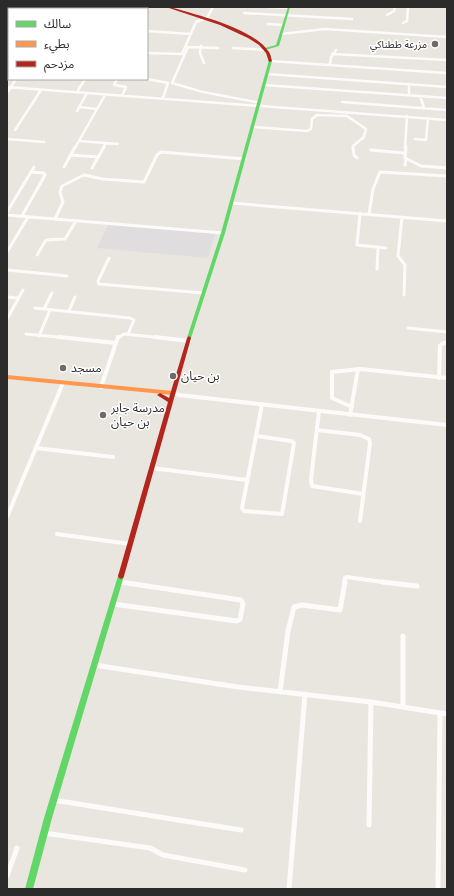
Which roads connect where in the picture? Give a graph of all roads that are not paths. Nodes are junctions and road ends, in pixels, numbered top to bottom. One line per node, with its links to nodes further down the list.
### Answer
1 (167, 7): 10 (main road)
2 (213, 7): 10 (street)
3 (267, 7): 6 (street)
4 (395, 7): 9 (street)
5 (408, 7): 12 (street)
6 (288, 8): 8 (main road)
7 (244, 13): 8 (street)
8 (286, 15): 11 (street); 14 (main road)
9 (387, 15)
10 (203, 19): 16 (street); 22 (main road)
11 (352, 19)
12 (403, 23)
13 (268, 24): 14 (street)
14 (283, 25): 17 (main road)
15 (148, 31): 16 (street)
16 (191, 34): 24 (street)
17 (280, 34): 18 (street); 22 (main road)
18 (447, 37)
19 (201, 46): 20 (street); 28 (street); 50 (street)
20 (218, 48)
21 (234, 48): 22 (street)
22 (267, 50): 27 (main road)
23 (336, 50): 25 (street)
24 (148, 53)
25 (332, 54): 26 (street); 29 (street)
26 (447, 60)
27 (270, 61): 29 (street); 31 (main road)
28 (204, 62)
29 (330, 65): 30 (street)
30 (446, 73)
31 (267, 74): 35 (street); 36 (main road)
32 (148, 79): 47 (street)
33 (84, 80): 40 (street)
34 (116, 80): 45 (street)
35 (409, 84): 38 (street); 44 (street)
36 (264, 85): 44 (street); 50 (main road)
37 (9, 87): 39 (street); 41 (street)
38 (447, 87)
39 (41, 90): 40 (street); 60 (street)
40 (77, 92): 42 (street)
41 (7, 93)
42 (87, 93): 43 (street); 51 (street)
43 (105, 94): 45 (street); 53 (street)
44 (409, 95): 46 (street)
45 (122, 96): 47 (street)
46 (420, 96): 48 (street); 52 (street)
47 (163, 98): 50 (street)
48 (447, 98)
49 (342, 102): 52 (street)
50 (260, 104): 56 (street); 59 (main road)
51 (79, 107): 53 (street); 55 (street)
52 (424, 108): 54 (street)
53 (97, 109): 63 (street)
54 (447, 110)
55 (77, 111)
56 (407, 116): 57 (street); 68 (street)
57 (428, 118): 58 (street); 62 (street)
58 (447, 120)
59 (253, 127): 71 (street); 72 (main road)
60 (15, 130)
61 (7, 140): 64 (street)
62 (415, 140)
63 (79, 141): 65 (street); 69 (street)
64 (44, 142)
65 (106, 143): 66 (street); 70 (street)
66 (118, 144)
67 (371, 150): 68 (street)
68 (404, 153): 73 (street)
69 (71, 155): 70 (street); 76 (street)
70 (98, 157): 77 (street)
71 (358, 158)
72 (244, 159): 81 (main road); 88 (street)
73 (406, 159): 74 (street); 78 (street)
74 (405, 165)
75 (34, 167): 79 (street)
76 (64, 167)
77 (92, 168)
78 (447, 168)
79 (31, 172): 82 (street); 85 (street)
80 (447, 176): 84 (street)
81 (231, 203): 83 (street); 91 (main road)
82 (7, 214): 85 (street)
83 (360, 214): 84 (street); 92 (street)
84 (368, 214): 87 (street)
85 (22, 216): 86 (street)
86 (28, 217): 88 (street); 94 (street)
87 (402, 217): 90 (street); 103 (street)
88 (55, 219): 89 (street)
89 (76, 221): 91 (street); 95 (street)
90 (447, 221)
91 (223, 233): 102 (main road)
92 (378, 248): 93 (street); 98 (street)
93 (386, 248)
94 (7, 252)
95 (37, 255)
96 (109, 258): 102 (street)
97 (7, 270): 99 (street)
98 (377, 270)
99 (67, 276)
100 (23, 290): 106 (street)
101 (52, 293): 108 (street)
102 (203, 294): 117 (main road)
103 (404, 295)
104 (7, 297): 106 (street)
105 (75, 297): 110 (street)
106 (18, 298): 111 (street)
107 (35, 308): 108 (street)
108 (44, 309): 109 (street)
109 (50, 310): 110 (street); 116 (street)
110 (69, 312): 115 (street)
111 (7, 317)
112 (408, 328): 113 (street)
113 (447, 332)
114 (26, 334): 116 (street)
115 (128, 334): 117 (street); 118 (street)
116 (39, 336): 118 (street)
117 (189, 341): 126 (main road)
118 (116, 343): 125 (street)
119 (447, 343): 122 (street)
120 (358, 369): 122 (street); 130 (street); 130 (street)
121 (7, 377): 124 (main road)
122 (439, 378): 123 (street)
123 (447, 378)
124 (63, 383): 125 (main road); 136 (street)
125 (100, 387): 127 (main road)
126 (175, 387): 127 (main road); 128 (main road)
127 (160, 393): 128 (main road)
128 (174, 397): 129 (street); 138 (main road)
129 (262, 404): 131 (street); 135 (street)
130 (352, 407): 132 (street)
131 (319, 410): 132 (street); 134 (street)
132 (350, 414): 133 (street)
133 (447, 426)
134 (317, 430): 140 (street); 140 (street)
135 (255, 436): 139 (street); 139 (street)
136 (36, 448): 137 (street); 141 (street)
137 (113, 457)
138 (152, 468): 139 (street); 144 (main road)
139 (247, 480)
140 (364, 494): 142 (street)
141 (7, 517)
142 (360, 521)
143 (57, 534): 144 (street)
144 (130, 544): 145 (main road)
145 (120, 582): 147 (main road); 147 (street)
146 (417, 586): 150 (street)
147 (114, 604): 149 (main road)
148 (403, 636): 153 (street)
149 (94, 665): 150 (street); 156 (main road)
150 (280, 692): 151 (street)
151 (305, 694): 152 (street); 164 (street)
152 (372, 702): 153 (street); 157 (street)
153 (403, 707): 154 (street)
154 (440, 713): 155 (street); 165 (street)
155 (447, 714)
156 (53, 800): 158 (street); 159 (main road)
157 (369, 826)
158 (241, 830)
159 (44, 832): 161 (street); 163 (main road)
160 (17, 848): 162 (street)
161 (245, 870)
162 (7, 876)
163 (29, 889)
164 (289, 889)
165 (438, 889)

